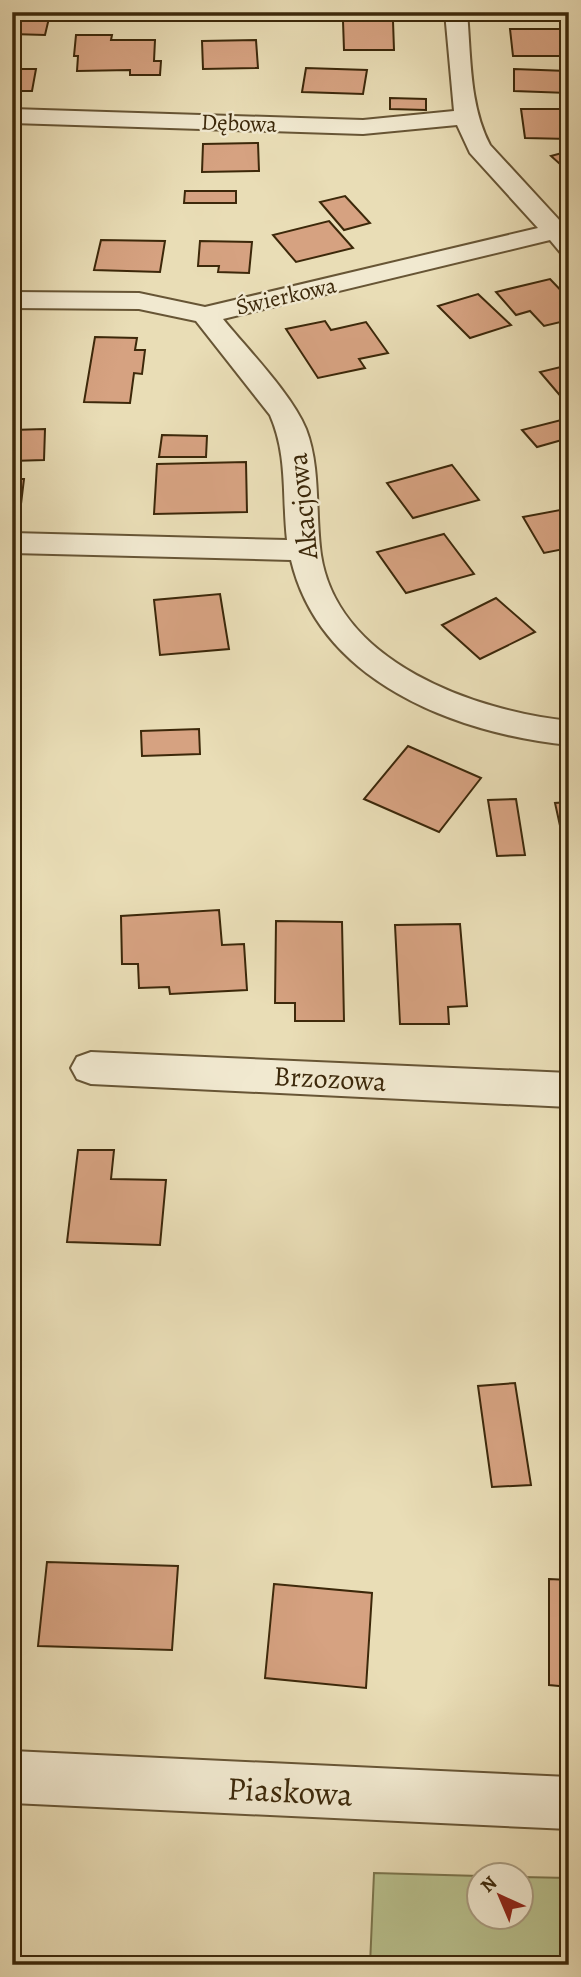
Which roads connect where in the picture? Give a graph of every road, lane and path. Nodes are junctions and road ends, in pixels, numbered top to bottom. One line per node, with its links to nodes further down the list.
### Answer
1 (456, 12): 3 (street)
2 (12, 116): 3 (street, Dębowa)
3 (466, 117): 4 (street)
4 (564, 235): 6 (street, Świerkowa)
5 (12, 300): 6 (street, Świerkowa)
6 (205, 315): 8 (street, Akacjowa)
7 (12, 543): 8 (street)
8 (305, 550): 9 (street, Akacjowa)
9 (569, 733)
10 (91, 1068): 11 (street, Brzozowa)
11 (569, 1090)
12 (12, 1777): 13 (street, Piaskowa)
13 (569, 1803)

